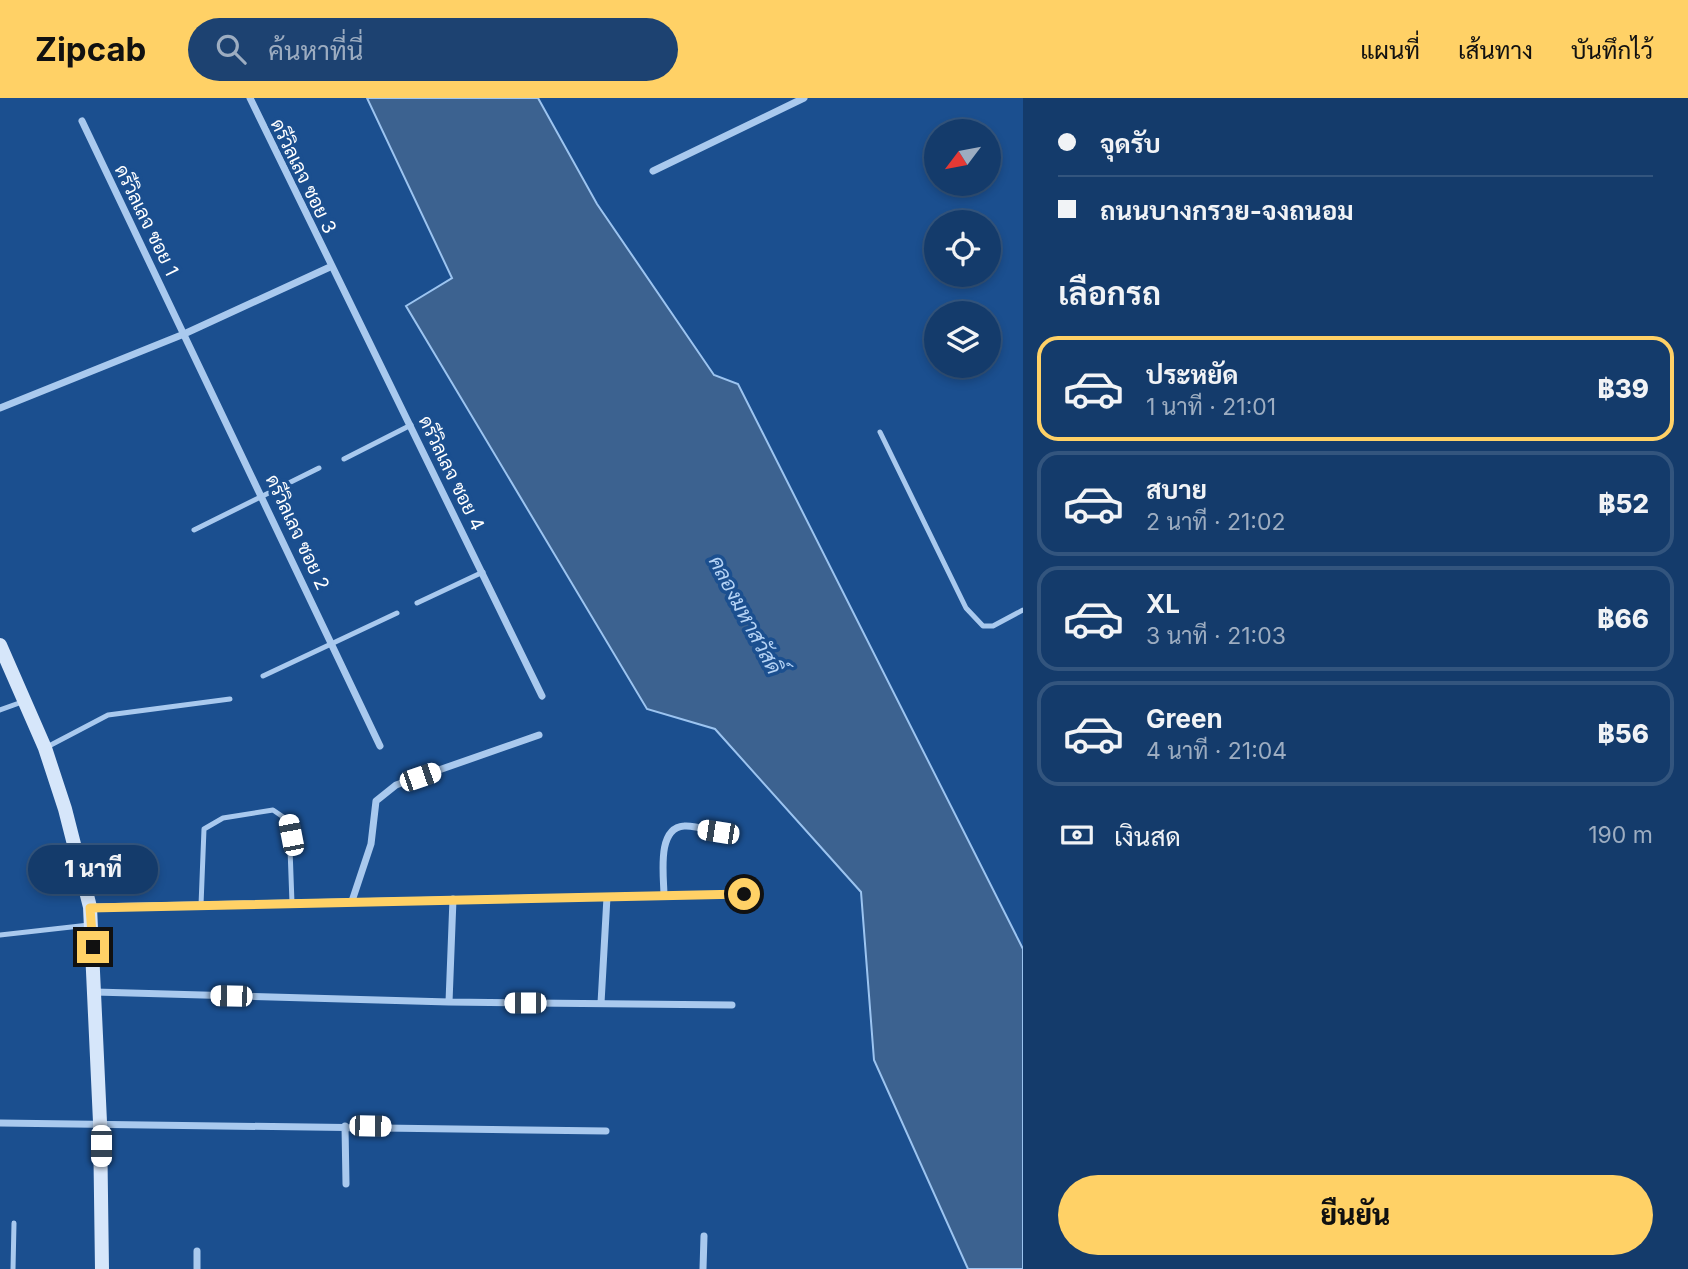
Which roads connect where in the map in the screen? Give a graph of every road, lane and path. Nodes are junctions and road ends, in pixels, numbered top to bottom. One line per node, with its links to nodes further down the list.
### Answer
1 (250, 98): 5 (street, ดรีวิลเลจ ซอย 3)
2 (804, 98): 4 (street)
3 (82, 121): 6 (street, ดรีวิลเลจ ซอย 1)
4 (653, 171)
5 (330, 267): 6 (street); 8 (street, ดรีวิลเลจ ซอย 4)
6 (184, 334): 7 (street); 12 (street, ดรีวิลเลจ ซอย 2)
7 (0, 408)
8 (411, 425): 10 (lane); 14 (street, ดรีวิลเลจ ซอย 4)
9 (880, 432): 16 (lane)
10 (344, 459)
11 (320, 468): 12 (lane)
12 (263, 495): 13 (lane); 18 (street, ดรีวิลเลจ ซอย 2)
13 (194, 530)
14 (483, 572): 15 (lane); 21 (street, ดรีวิลเลจ ซอย 4)
15 (417, 603)
16 (1023, 610)
17 (397, 613): 18 (lane)
18 (332, 642): 20 (lane); 26 (street, ดรีวิลเลจ ซอย 2)
19 (0, 645): 23 (street)
20 (263, 676)
21 (542, 696)
22 (230, 699): 27 (lane)
23 (24, 701): 24 (lane); 27 (street)
24 (0, 710)
25 (538, 735): 33 (street)
26 (380, 746)
27 (45, 748): 36 (street)
28 (718, 832): 30 (street)
29 (744, 894): 30 (street)
30 (664, 896): 31 (street)
31 (607, 897): 32 (street); 41 (street)
32 (453, 900): 33 (street); 40 (street)
33 (352, 901): 34 (street)
34 (292, 903): 35 (street); 35 (lane)
35 (201, 905): 36 (street)
36 (90, 908): 37 (street)
37 (92, 925): 38 (lane); 39 (street)
38 (0, 935)
39 (95, 992): 40 (street); 43 (street)
40 (449, 1002): 41 (street)
41 (601, 1003): 42 (street)
42 (732, 1005)
43 (100, 1122): 44 (street); 45 (street); 52 (street)
44 (0, 1123)
45 (345, 1126): 46 (street); 47 (street)
46 (606, 1131)
47 (346, 1184)
48 (14, 1223): 51 (lane)
49 (704, 1236): 54 (street)
50 (197, 1251): 53 (street)
51 (13, 1269)
52 (102, 1269)
53 (197, 1269)
54 (703, 1269)

